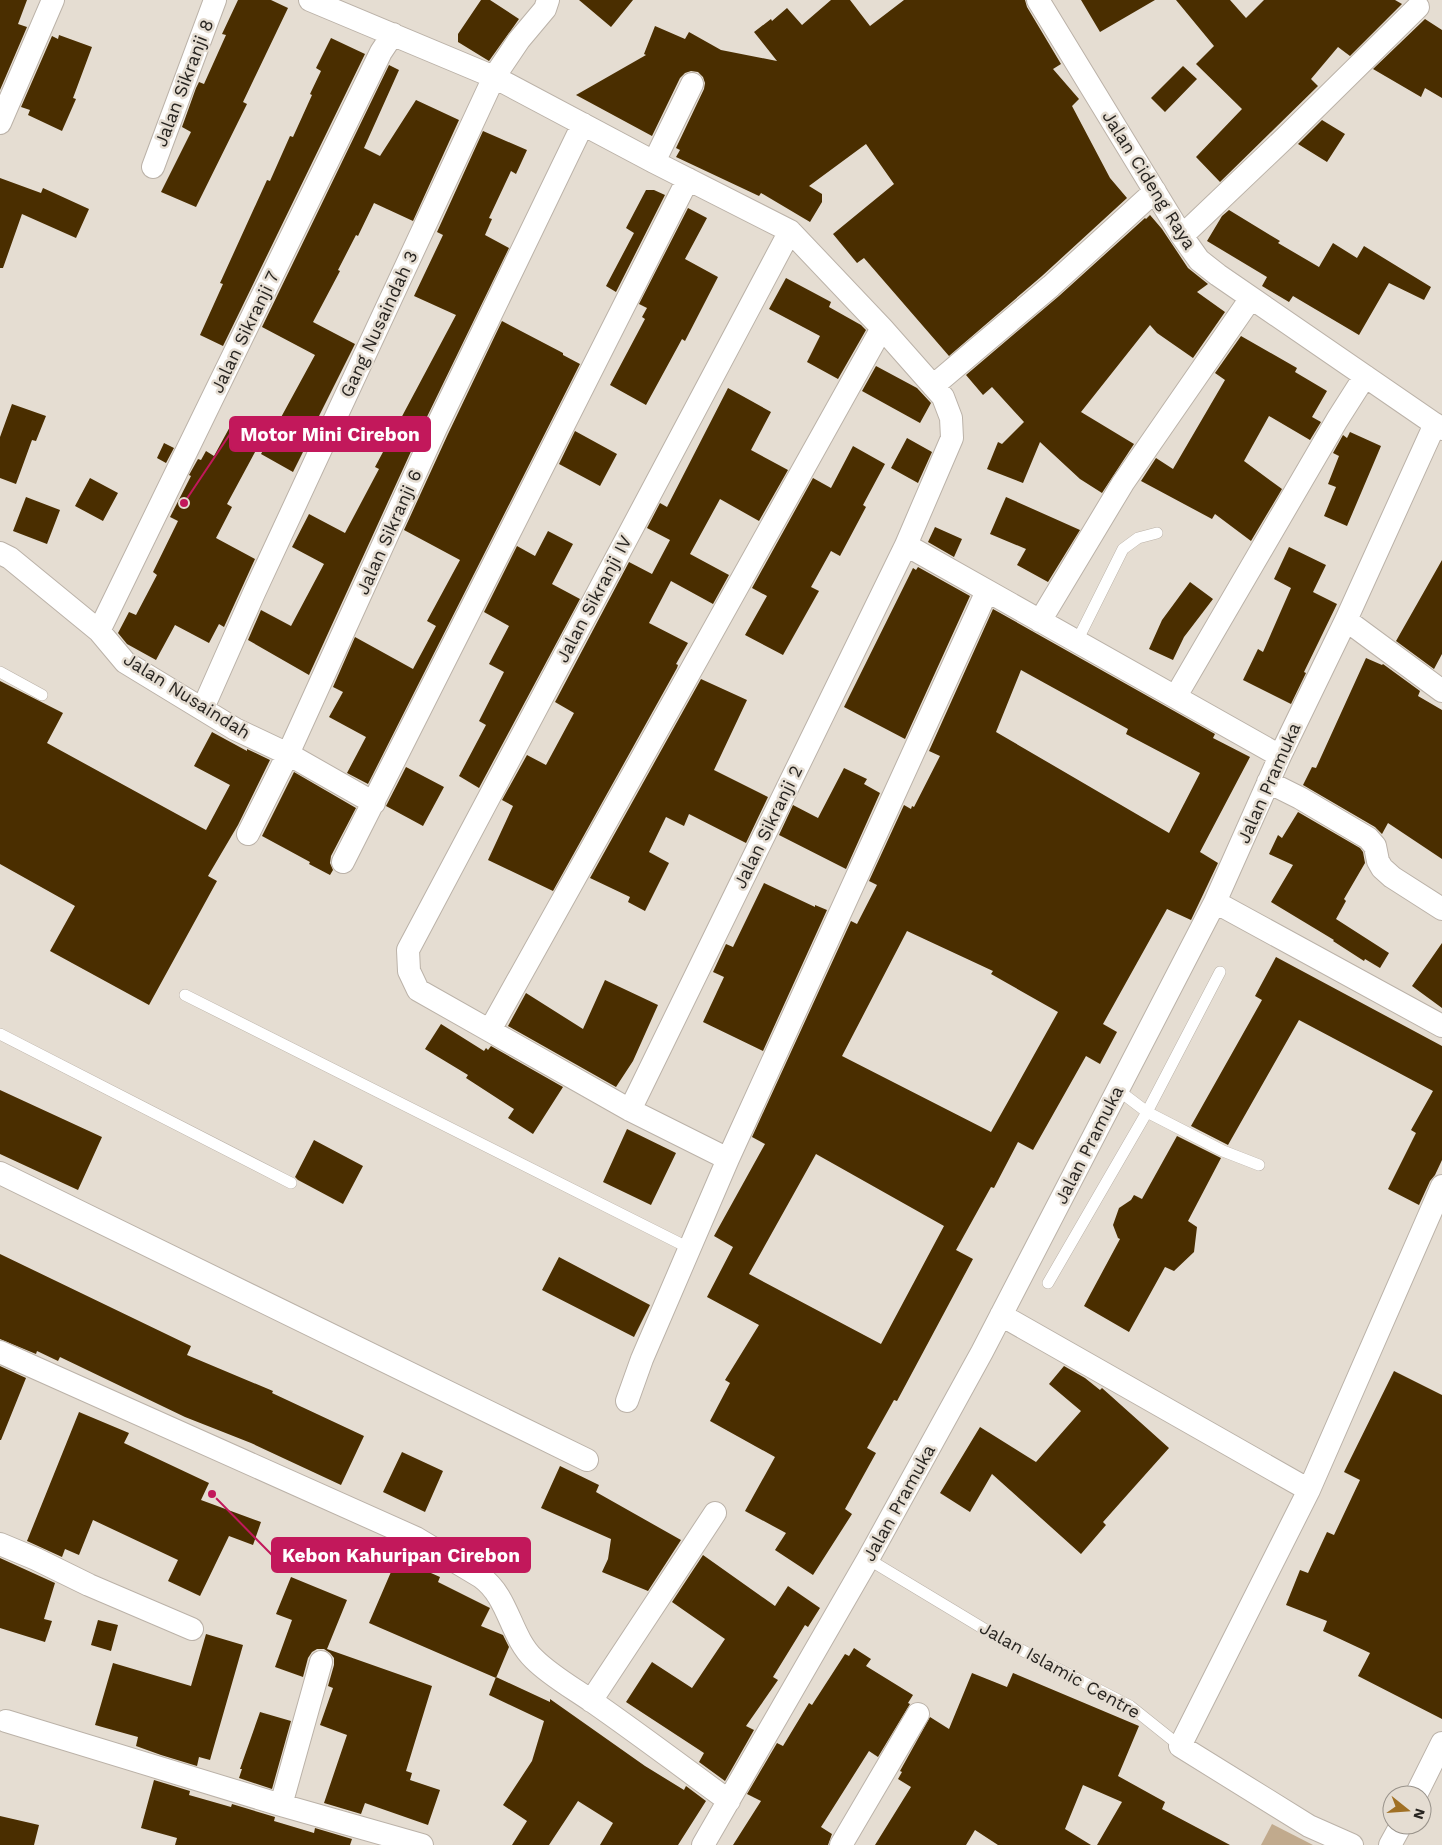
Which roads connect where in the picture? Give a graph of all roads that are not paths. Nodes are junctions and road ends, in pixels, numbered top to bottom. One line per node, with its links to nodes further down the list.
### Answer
1 (53, 0): 10 (street)
2 (215, 0): 13 (street, Jalan Sikranji 8)
3 (310, 0): 7 (street, Jalan Sikranji 2)
4 (548, 0): 8 (street, Gang Nusaindah 3)
5 (1038, 0): 15 (street, Jalan Cideng Raya)
6 (1418, 7): 17 (street)
7 (393, 34): 8 (street, Jalan Sikranji 2); 29 (street, Jalan Sikranji 7)
8 (494, 77): 11 (street, Jalan Sikranji 2); 35 (street, Gang Nusaindah 3)
9 (692, 84): 12 (street)
10 (0, 122)
11 (583, 124): 12 (street, Jalan Sikranji 2); 36 (street, Jalan Sikranji 6)
12 (654, 162): 14 (street, Jalan Sikranji 2)
13 (152, 167)
14 (688, 179): 16 (street, Jalan Sikranji 2); 39 (street)
15 (1155, 191): 17 (street, Jalan Cideng Raya); 21 (street)
16 (790, 231): 19 (street, Jalan Sikranji 2); 47 (street, Jalan Sikranji IV)
17 (1182, 236): 18 (street, Jalan Cideng Raya)
18 (1251, 298): 20 (street, Jalan Cideng Raya); 28 (street)
19 (882, 328): 21 (street, Jalan Sikranji 2); 47 (street)
20 (1365, 376): 22 (street, Jalan Cideng Raya); 34 (street)
21 (933, 386): 24 (street, Jalan Sikranji 2)
22 (1438, 427): 27 (street, Jalan Pramuka)
23 (1157, 533): 30 (lane)
24 (906, 545): 26 (street); 50 (street, Jalan Sikranji 2)
25 (0, 553): 29 (street, Jalan Nusaindah)
26 (987, 591): 28 (street); 52 (street)
27 (1346, 620): 32 (street); 37 (street, Jalan Pramuka)
28 (1040, 621): 30 (street)
29 (100, 631): 35 (street, Jalan Nusaindah)
30 (1077, 642): 34 (street)
31 (0, 672): 33 (lane)
32 (1442, 691)
33 (42, 695)
34 (1176, 696): 37 (street)
35 (203, 708): 36 (street, Jalan Nusaindah)
36 (288, 754): 39 (street, Jalan Nusaindah); 40 (street, Jalan Sikranji 6)
37 (1280, 756): 38 (street, Jalan Pramuka)
38 (1268, 782): 42 (street, Jalan Pramuka); 43 (street)
39 (374, 802): 41 (street)
40 (248, 834)
41 (343, 862)
42 (1215, 902): 46 (street); 49 (street, Jalan Pramuka)
43 (1442, 909)
44 (1220, 972): 51 (lane)
45 (185, 995): 57 (lane)
46 (1442, 1026)
47 (490, 1030): 50 (street)
48 (0, 1034): 55 (lane)
49 (1118, 1090): 51 (lane); 59 (street, Jalan Pramuka)
50 (630, 1110): 52 (street)
51 (1147, 1112): 53 (lane); 58 (lane)
52 (728, 1159): 57 (street)
53 (1259, 1165)
54 (0, 1173): 62 (street)
55 (291, 1183)
56 (1442, 1186): 63 (street)
57 (689, 1248): 61 (street)
58 (1048, 1283)
59 (1001, 1314): 63 (street); 66 (street, Jalan Pramuka)
60 (0, 1352): 69 (street)
61 (627, 1401)
62 (587, 1460)
63 (1309, 1490): 73 (street)
64 (715, 1513): 69 (street)
65 (0, 1544): 67 (street)
66 (868, 1559): 73 (lane, Jalan Islamic Centre); 75 (street, Jalan Pramuka)
67 (192, 1629)
68 (321, 1662): 76 (street)
69 (592, 1701): 75 (street)
70 (918, 1714): 79 (street)
71 (6, 1721): 76 (street)
72 (1442, 1743): 74 (street)
73 (1180, 1746): 80 (street, Jalan Islamic Centre)
74 (1421, 1785)
75 (729, 1801): 78 (street, Jalan Pramuka)
76 (280, 1804): 77 (street)
77 (422, 1845)
78 (703, 1845)
79 (841, 1845)
80 (1352, 1845)

